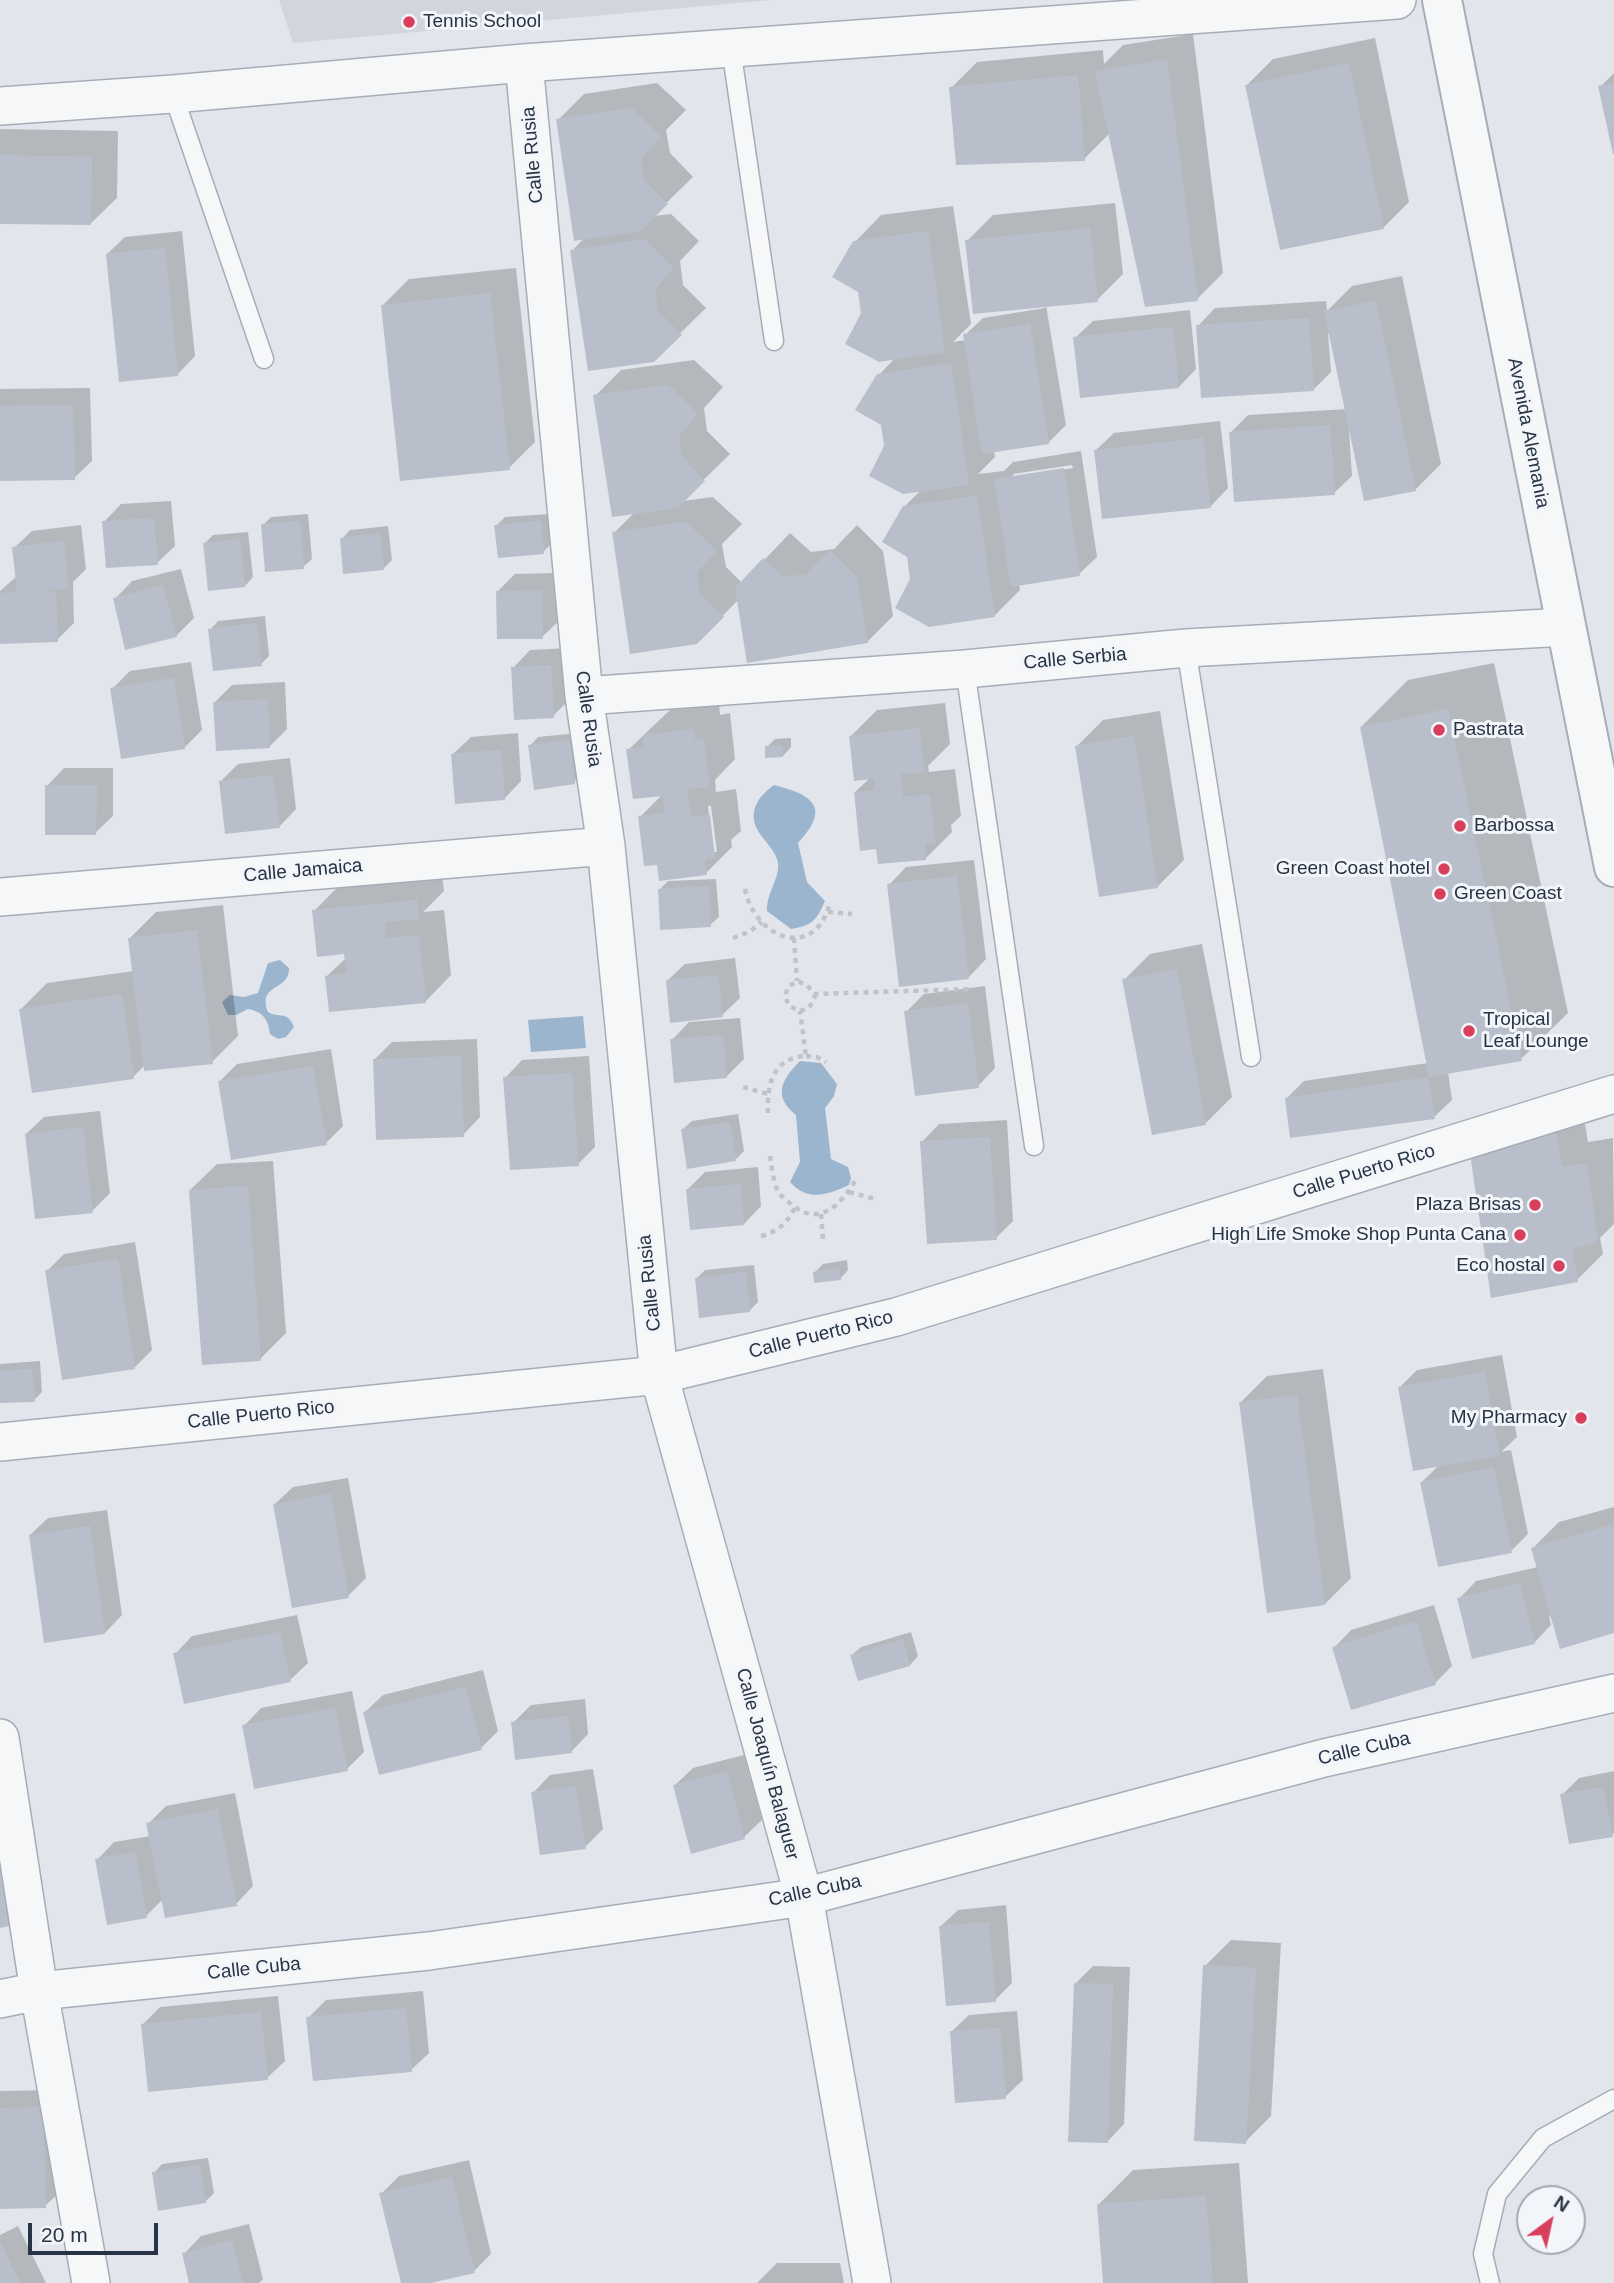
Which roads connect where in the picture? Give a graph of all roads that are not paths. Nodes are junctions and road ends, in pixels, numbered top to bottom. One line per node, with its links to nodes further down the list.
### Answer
1 (1397, 0): 3 (street)
2 (1442, 0): 9 (street, Avenida Alemania)
3 (731, 48): 4 (street); 7 (lane)
4 (524, 63): 5 (street); 12 (street, Calle Rusia)
5 (173, 94): 6 (street); 8 (lane)
6 (0, 106)
7 (775, 341)
8 (264, 359)
9 (1566, 627): 10 (street, Calle Serbia); 14 (street, Avenida Alemania)
10 (1186, 648): 11 (street, Calle Serbia); 16 (lane)
11 (965, 669): 12 (street, Calle Serbia); 18 (lane)
12 (584, 696): 13 (street, Calle Rusia)
13 (606, 846): 15 (street, Calle Jamaica); 19 (street, Calle Rusia)
14 (1614, 867)
15 (0, 897)
16 (1251, 1057)
17 (1614, 1094): 19 (street, Calle Puerto Rico)
18 (1034, 1146)
19 (659, 1375): 20 (street, Calle Puerto Rico); 23 (street, Calle Joaquín Balaguer)
20 (0, 1442)
21 (1614, 1693): 23 (street, Calle Cuba)
22 (0, 1738): 24 (street)
23 (804, 1897): 24 (street, Calle Cuba); 28 (street, Calle Joaquín Balaguer)
24 (39, 1991): 25 (street, Calle Cuba); 27 (street)
25 (0, 1999)
26 (1614, 2099): 29 (lane)
27 (91, 2283)
28 (872, 2283)
29 (1490, 2283)

